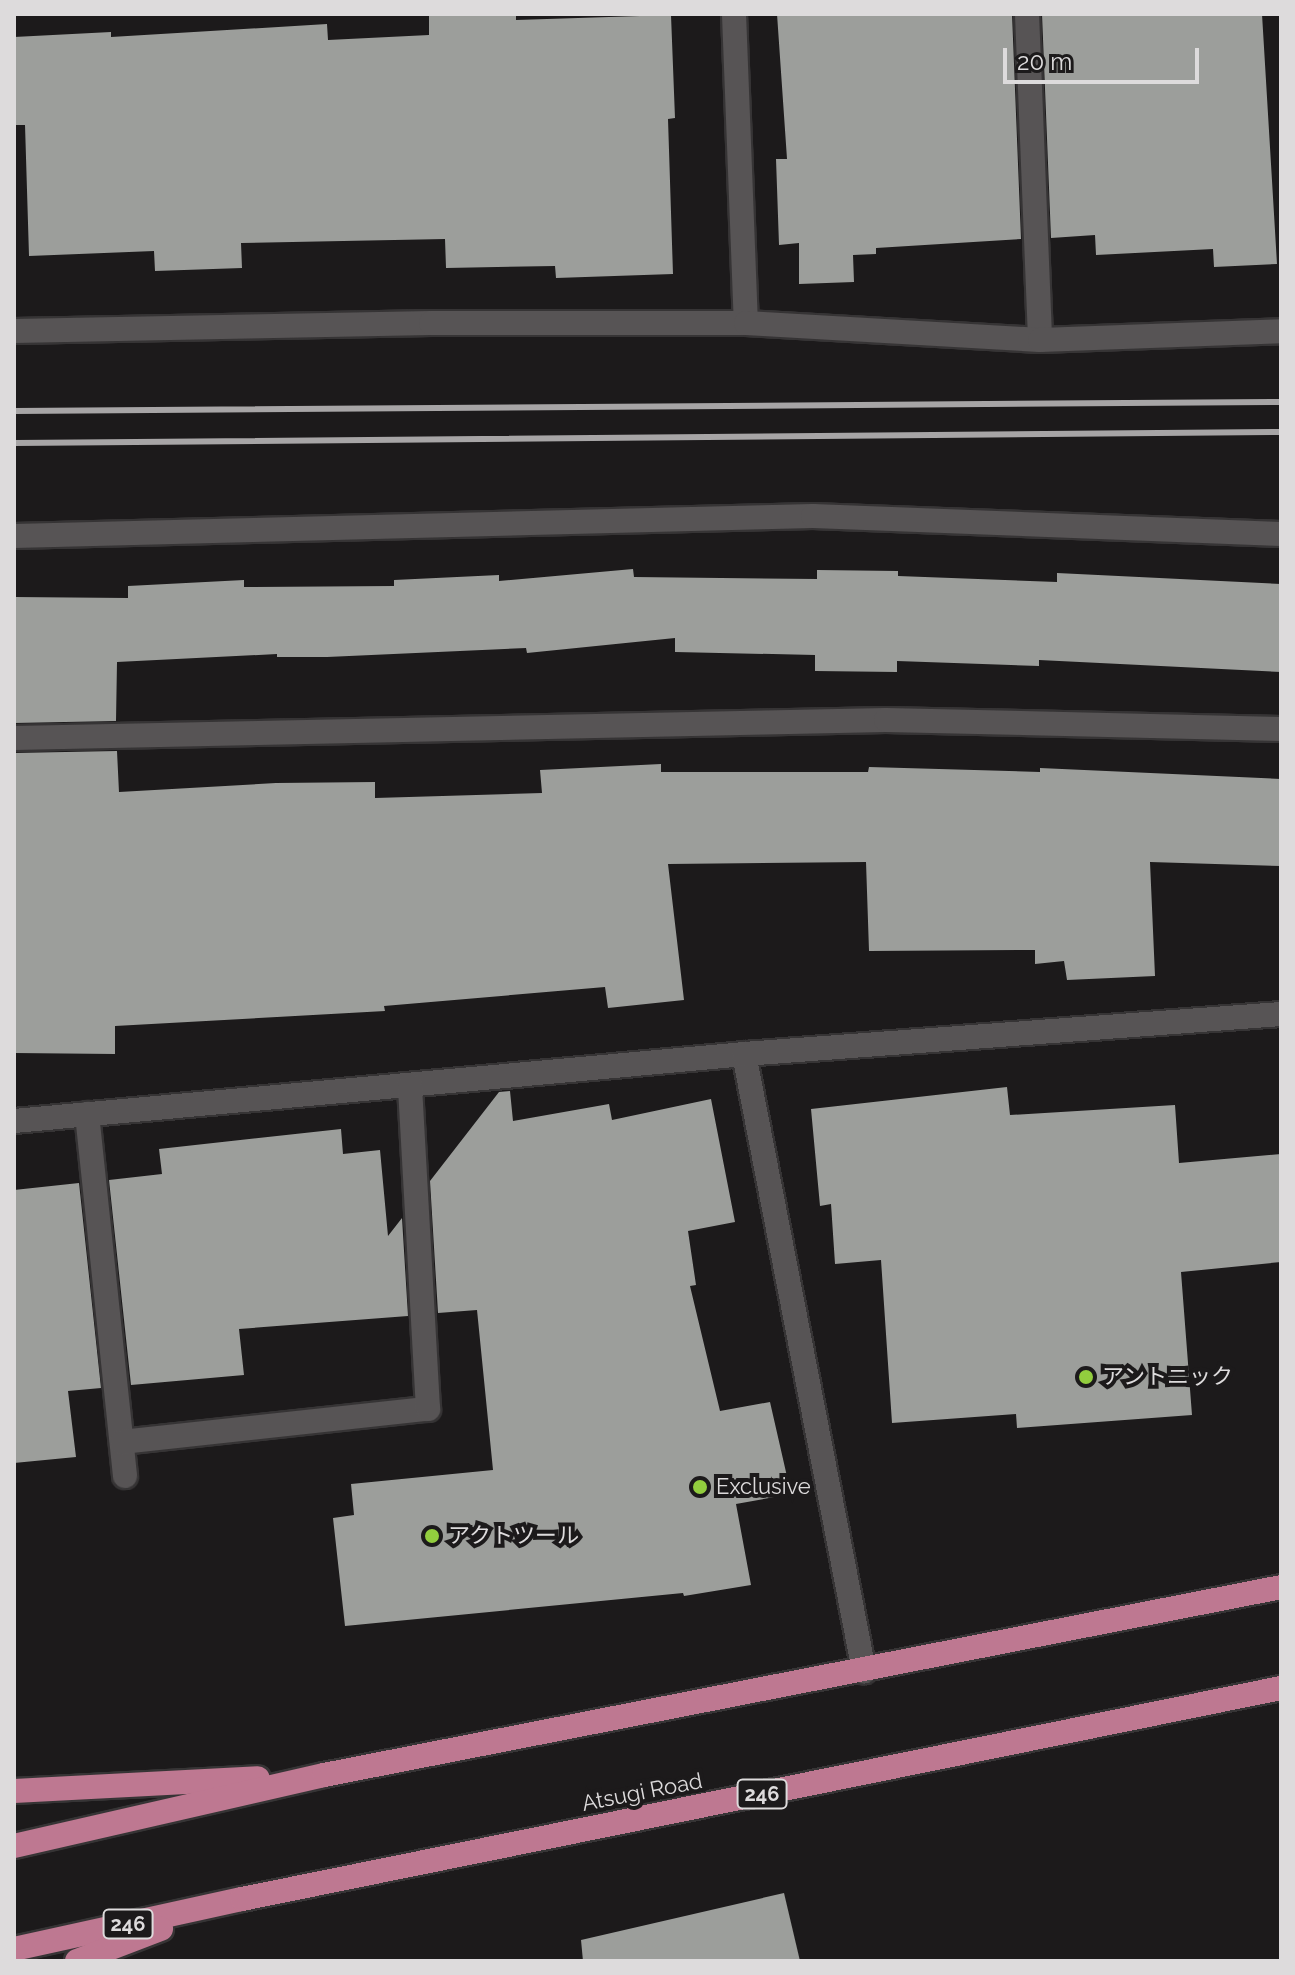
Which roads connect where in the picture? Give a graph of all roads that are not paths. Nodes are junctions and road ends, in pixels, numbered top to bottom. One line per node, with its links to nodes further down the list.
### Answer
1 (734, 14): 3 (street)
2 (1027, 14): 6 (street)
3 (746, 323): 4 (street); 6 (street)
4 (14, 331)
5 (1281, 331): 6 (street)
6 (1040, 340)
7 (1281, 534): 8 (street)
8 (14, 536)
9 (1281, 729): 10 (street)
10 (14, 738)
11 (1281, 1014): 12 (street)
12 (744, 1054): 13 (street); 19 (street)
13 (410, 1085): 14 (street); 16 (street)
14 (87, 1114): 15 (street); 16 (street)
15 (14, 1121)
16 (122, 1442): 17 (street)
17 (125, 1476)
18 (1281, 1587): 19 (highway)
19 (864, 1671): 21 (highway)
20 (1281, 1688): 24 (highway, Atsugi Road / 246)
21 (324, 1775): 22 (highway); 23 (highway)
22 (14, 1791)
23 (14, 1846)
24 (242, 1899): 25 (highway, Atsugi Road / 246); 26 (highway)
25 (14, 1949)
26 (77, 1961)

